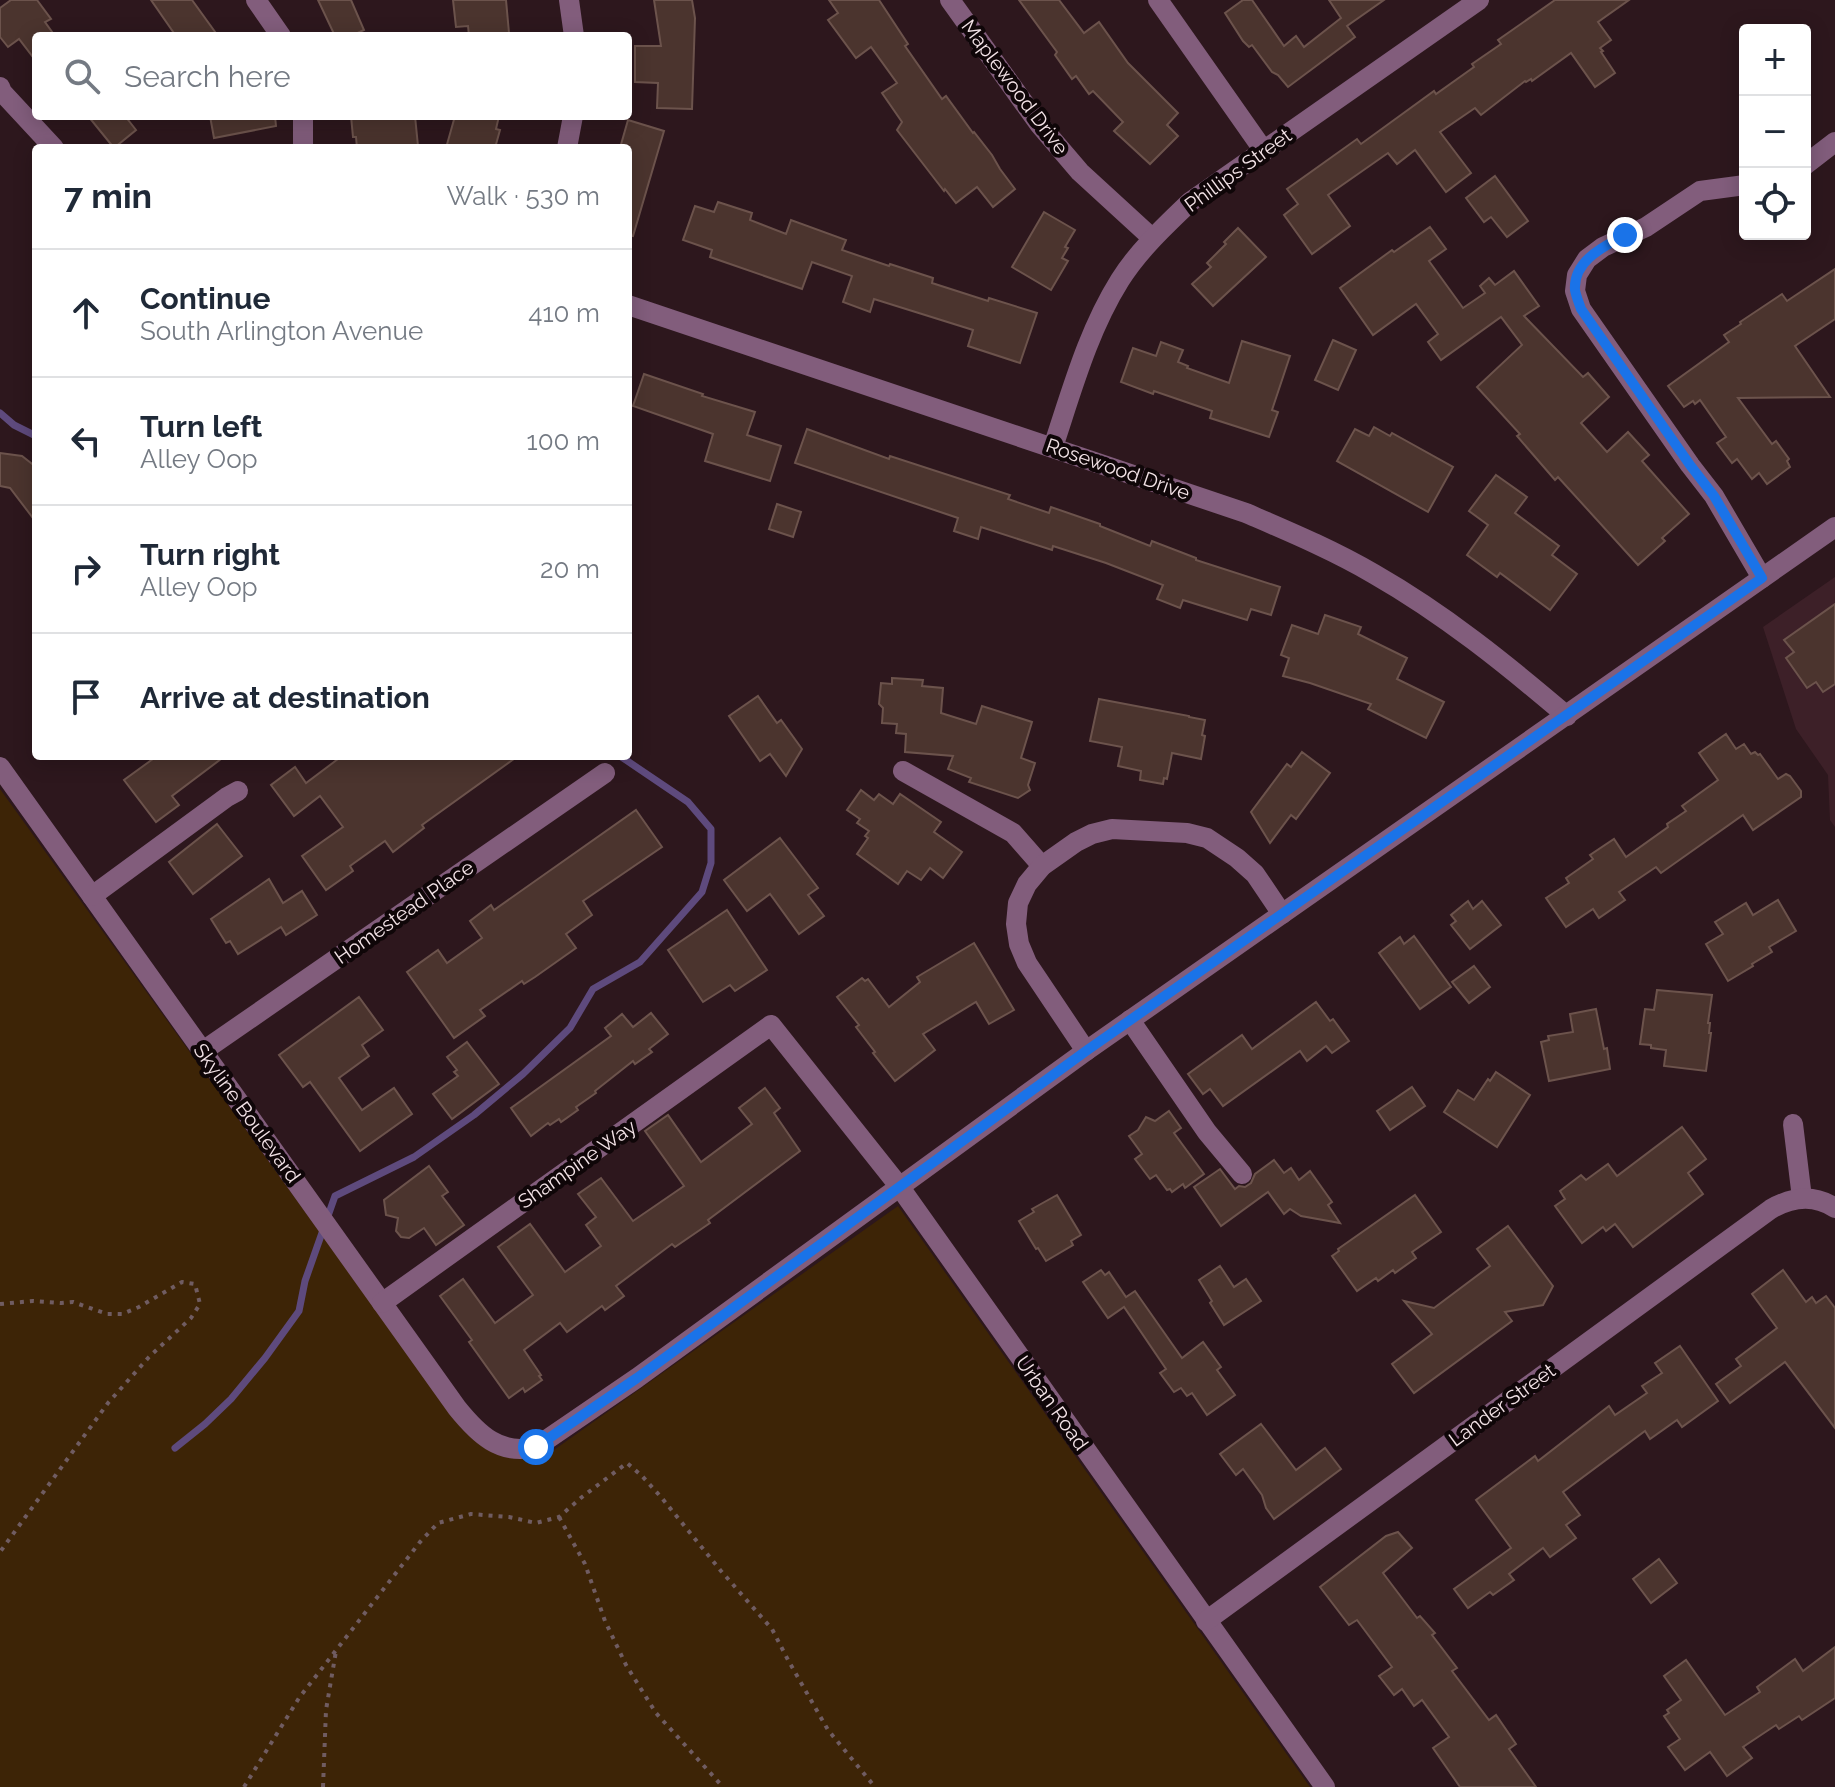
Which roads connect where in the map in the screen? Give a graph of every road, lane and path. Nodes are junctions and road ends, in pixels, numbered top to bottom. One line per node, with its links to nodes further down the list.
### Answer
1 (256, 0): 6 (street)
2 (569, 0): 7 (street)
3 (950, 0): 18 (street, Maplewood Drive)
4 (1158, 0): 15 (street)
5 (1479, 0): 15 (street, Phillips Street)
6 (278, 32)
7 (573, 32)
8 (0, 87): 12 (street)
9 (303, 120): 13 (street)
10 (572, 120): 14 (street)
11 (1835, 142): 16 (street)
12 (50, 144)
13 (303, 144)
14 (568, 144)
15 (1264, 151): 18 (street, Phillips Street)
16 (1811, 160)
17 (1739, 186): 22 (street)
18 (1152, 238): 20 (street, Phillips Street)
19 (632, 306): 20 (street, Rosewood Drive)
20 (1053, 447): 23 (street, Rosewood Drive)
21 (1835, 527): 22 (street)
22 (1762, 578): 23 (street)
23 (1567, 716): 30 (street)
24 (0, 767): 29 (street, Skyline Boulevard)
25 (903, 771): 28 (street)
26 (605, 773): 33 (street, Homestead Place)
27 (238, 791): 29 (street)
28 (1042, 866): 30 (street); 34 (street)
29 (92, 896): 33 (street, Skyline Boulevard)
30 (1282, 914): 31 (street)
31 (1130, 1020): 34 (street); 36 (street)
32 (771, 1025): 37 (street, Urban Road); 40 (street, Shampine Way)
33 (203, 1051): 40 (street, Skyline Boulevard)
34 (1086, 1051): 37 (street)
35 (1793, 1124): 38 (street)
36 (1242, 1174)
37 (899, 1186): 40 (street, Skyline Boulevard); 44 (street, Urban Road)
38 (1802, 1198): 39 (street); 44 (street, Lander Street)
39 (1835, 1208)
40 (382, 1303)
41 (0, 1304): 43 (path)
42 (559, 1517): 45 (path); 48 (path); 49 (path)
43 (0, 1552)
44 (1206, 1621): 50 (street, Urban Road)
45 (336, 1649): 46 (path); 47 (path)
46 (244, 1787)
47 (323, 1787)
48 (723, 1787)
49 (875, 1787)
50 (1325, 1787)

